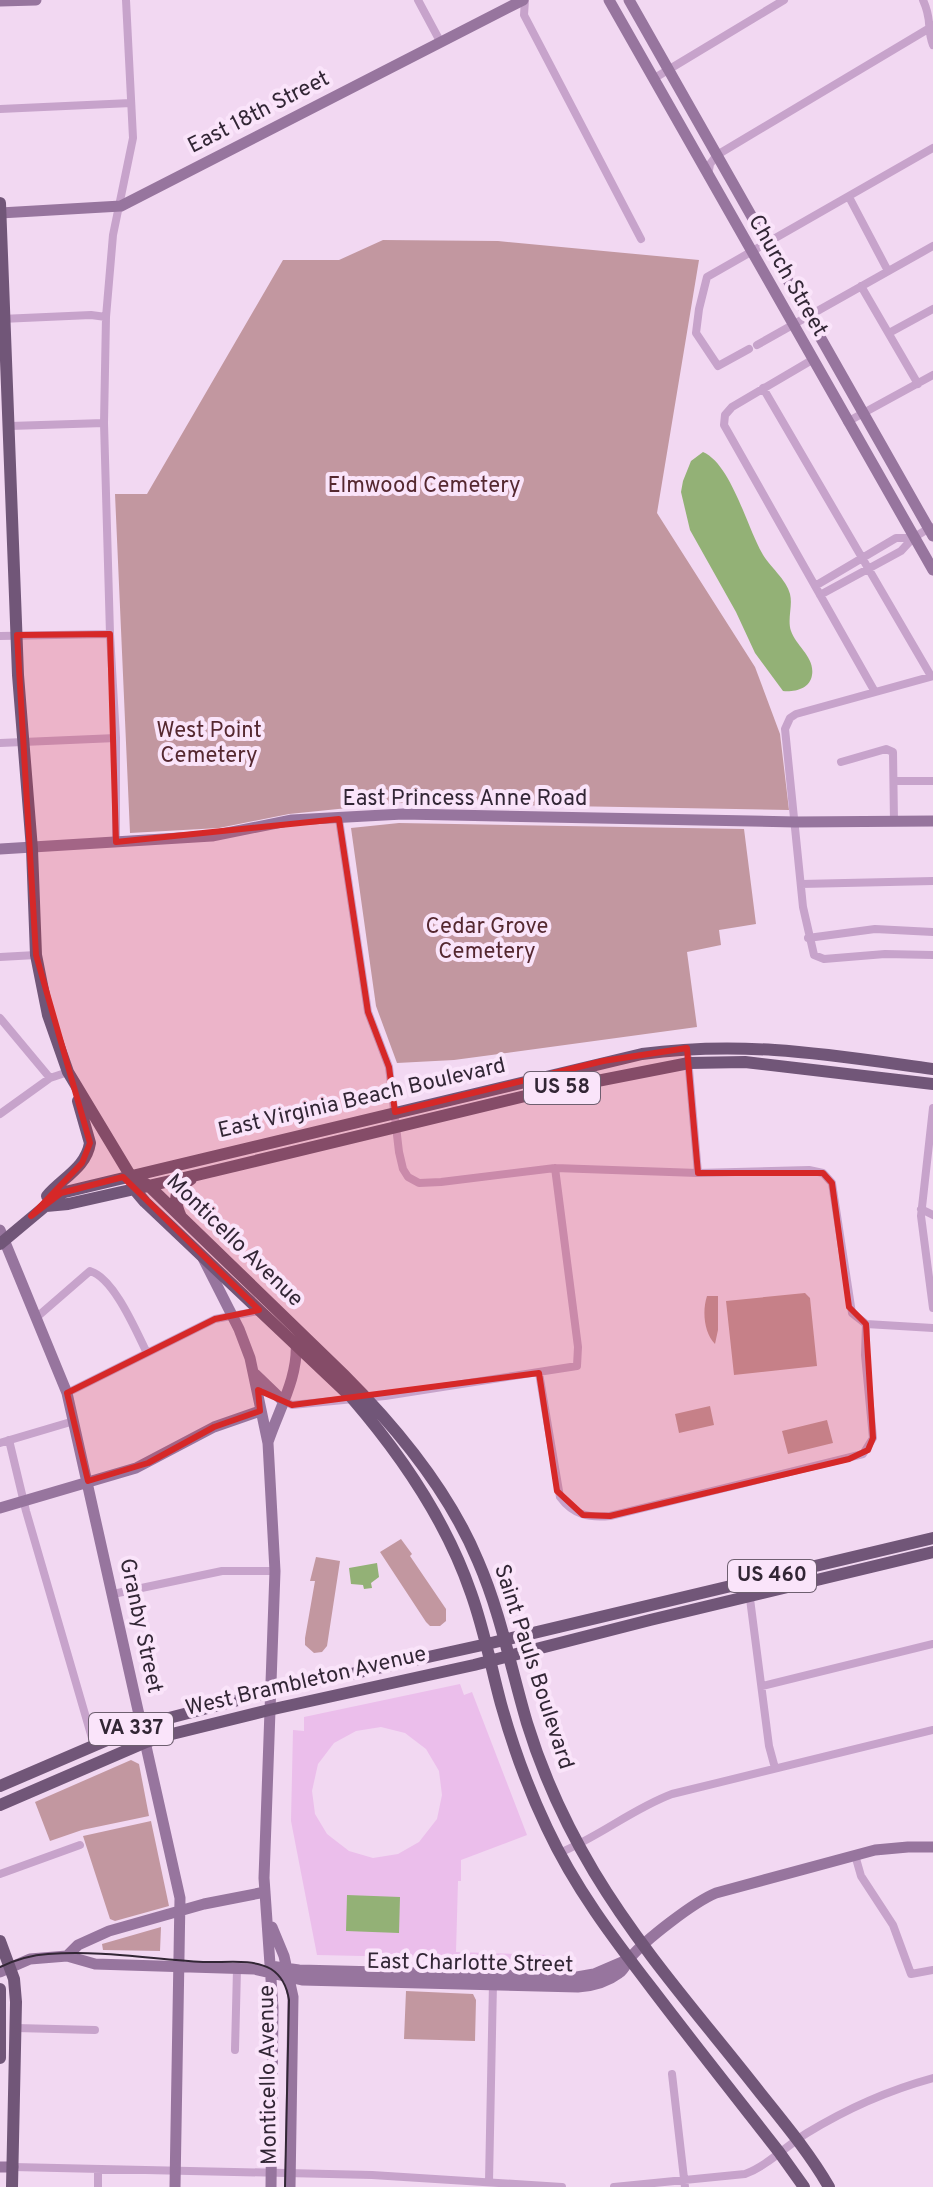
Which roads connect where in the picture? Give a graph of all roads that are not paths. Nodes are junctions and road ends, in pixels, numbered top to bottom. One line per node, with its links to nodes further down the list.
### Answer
1 (36, 0): 9 (main road)
2 (126, 0): 15 (street)
3 (418, 0): 11 (street)
4 (524, 0): 11 (main road, East 18th Street); 24 (street)
5 (609, 0): 14 (main road, Church Street)
6 (629, 0): 13 (main road, Church Street)
7 (784, 0): 13 (street)
8 (923, 0): 10 (street)
9 (0, 1)
10 (932, 26): 12 (street); 18 (street)
11 (441, 43): 22 (main road, East 18th Street)
12 (933, 45)
13 (668, 70): 14 (street); 18 (main road, Church Street)
14 (653, 79): 19 (main road, Church Street)
15 (131, 103): 16 (street); 22 (street)
16 (0, 109)
17 (933, 148): 20 (street)
18 (717, 155): 19 (street); 25 (main road, Church Street)
19 (708, 176): 27 (main road, Church Street)
20 (849, 197): 25 (street); 28 (street)
21 (0, 203): 23 (main road, Monticello Avenue)
22 (121, 206): 23 (main road, East 18th Street); 32 (street)
23 (0, 213): 33 (main road, Monticello Avenue)
24 (641, 239)
25 (767, 243): 27 (street); 31 (main road, Church Street)
26 (933, 246): 28 (street)
27 (751, 252): 34 (main road, Church Street); 34 (street)
28 (888, 271): 29 (street)
29 (861, 286): 31 (street); 35 (street)
30 (933, 309): 35 (street)
31 (808, 316): 34 (street); 40 (main road, Church Street)
32 (106, 317): 33 (street); 42 (street)
33 (3, 319): 43 (main road, Monticello Avenue)
34 (792, 325): 36 (main road, Church Street)
35 (889, 333): 38 (street)
36 (812, 360): 39 (street); 41 (main road, Church Street)
37 (933, 375): 38 (street)
38 (918, 384): 40 (street)
39 (763, 388): 47 (street); 50 (street)
40 (864, 415): 41 (street); 44 (main road, Church Street)
41 (847, 422): 46 (main road, Church Street)
42 (104, 423): 43 (street); 52 (street)
43 (10, 426): 45 (main road, Monticello Avenue)
44 (932, 530): 46 (street)
45 (7, 532): 53 (main road, Monticello Avenue)
46 (913, 538): 47 (street); 48 (street); 49 (main road, Church Street)
47 (862, 557): 48 (street); 50 (street)
48 (869, 569): 51 (street); 55 (street)
49 (933, 570)
50 (815, 586): 51 (street)
51 (820, 595): 56 (street)
52 (110, 634): 53 (street); 57 (street)
53 (17, 635): 54 (street); 58 (main road, Monticello Avenue)
54 (0, 636)
55 (932, 676): 56 (street)
56 (875, 692): 65 (street)
57 (116, 738): 58 (street); 67 (street)
58 (23, 741): 59 (street); 69 (main road, Monticello Avenue)
59 (0, 743)
60 (841, 762): 61 (street)
61 (895, 781): 62 (street); 66 (street)
62 (933, 781)
63 (339, 819): 65 (main road, East Princess Anne Road); 67 (main road, East Princess Anne Road); 89 (street)
64 (933, 821): 66 (main road, East Princess Anne Road)
65 (795, 822): 66 (main road, East Princess Anne Road); 71 (street)
66 (894, 822)
67 (116, 842): 69 (main road, East Princess Anne Road)
68 (0, 849): 69 (main road, East Princess Anne Road)
69 (32, 849): 74 (main road, Monticello Avenue)
70 (933, 881): 71 (street)
71 (801, 884): 73 (street)
72 (933, 932): 73 (street)
73 (808, 938): 75 (street)
74 (36, 955): 76 (street); 83 (main road, Monticello Avenue)
75 (933, 955)
76 (0, 957)
77 (0, 1018): 84 (street)
78 (687, 1048): 79 (street); 80 (main road, East Virginia Beach Boulevard / US 58); 82 (main road, East Virginia Beach Boulevard / US 58)
79 (689, 1063): 85 (main road, East Virginia Beach Boulevard / US 58); 87 (main road, East Virginia Beach Boulevard / US 58); 93 (street)
80 (905, 1065): 81 (main road, East Virginia Beach Boulevard / US 58); 85 (main road)
81 (933, 1069)
82 (542, 1076): 87 (main road); 89 (main road, East Virginia Beach Boulevard / US 58)
83 (70, 1077): 84 (street); 94 (main road, Monticello Avenue); 101 (main road)
84 (50, 1078): 90 (street)
85 (904, 1080): 86 (main road, East Virginia Beach Boulevard / US 58)
86 (933, 1084)
87 (546, 1091): 91 (main road, East Virginia Beach Boulevard / US 58)
88 (933, 1108): 99 (street)
89 (395, 1112): 91 (street); 94 (main road, East Virginia Beach Boulevard / US 58)
90 (0, 1114)
91 (397, 1128): 92 (street); 95 (main road, East Virginia Beach Boulevard / US 58)
92 (555, 1168): 93 (street); 114 (street)
93 (698, 1173): 109 (street)
94 (130, 1175): 96 (main road, Monticello Avenue); 97 (main road, Monticello Avenue); 98 (main road, East Virginia Beach Boulevard / US 58)
95 (197, 1175): 96 (main road, East Virginia Beach Boulevard / US 58); 102 (main road)
96 (149, 1186): 97 (main road, East Virginia Beach Boulevard / US 58); 102 (main road, Monticello Avenue)
97 (134, 1189): 98 (main road, East Virginia Beach Boulevard / US 58); 104 (main road, Monticello Avenue)
98 (44, 1207): 101 (main road, East Virginia Beach Boulevard / US 58)
99 (921, 1209): 100 (street); 105 (street)
100 (933, 1215)
101 (31, 1216): 103 (main road, East Virginia Beach Boulevard / US 58)
102 (183, 1220): 111 (main road, Monticello Avenue)
103 (1, 1238): 108 (main road, Granby Street)
104 (203, 1258): 106 (main road, Monticello Avenue); 107 (main road, Monticello Avenue)
105 (933, 1308)
106 (259, 1311): 107 (street); 112 (main road, Monticello Avenue)
107 (231, 1315): 113 (street); 115 (main road, Monticello Avenue)
108 (37, 1317): 113 (street); 116 (main road, Granby Street)
109 (866, 1324): 110 (street); 114 (street)
110 (933, 1328)
111 (294, 1329): 112 (main road, Monticello Avenue); 117 (main road, Saint Pauls Boulevard)
112 (297, 1346): 118 (main road, Saint Pauls Boulevard); 119 (main road, Monticello Avenue)
113 (147, 1353): 116 (street)
114 (539, 1373): 117 (street)
115 (255, 1374): 119 (main road); 120 (main road, Monticello Avenue)
116 (67, 1393): 121 (main road, Granby Street)
117 (367, 1397): 118 (street); 133 (main road, Saint Pauls Boulevard)
118 (352, 1398): 119 (street); 134 (main road, Saint Pauls Boulevard)
119 (282, 1400): 123 (main road, Monticello Avenue)
120 (260, 1411): 123 (main road, Monticello Avenue); 124 (main road)
121 (74, 1421): 122 (street); 124 (main road, Granby Street)
122 (4, 1442): 125 (street)
123 (268, 1443): 129 (main road, Monticello Avenue)
124 (88, 1481): 125 (main road); 131 (main road, Granby Street)
125 (24, 1502): 126 (main road); 144 (street)
126 (0, 1508)
127 (933, 1538): 130 (main road, US 460)
128 (933, 1552): 132 (main road, US 460)
129 (275, 1571): 131 (street); 139 (main road, Monticello Avenue)
130 (748, 1582): 132 (street); 133 (main road, US 460)
131 (113, 1594): 141 (main road, Granby Street)
132 (750, 1596): 136 (main road, US 460); 138 (street)
133 (506, 1640): 134 (main road, VA 337); 136 (main road, Saint Pauls Boulevard)
134 (487, 1644): 137 (main road, Saint Pauls Boulevard); 139 (main road, West Brambleton Avenue / VA 337)
135 (933, 1644): 138 (street)
136 (510, 1656): 137 (main road, US 460); 148 (main road, Saint Pauls Boulevard)
137 (491, 1661): 140 (main road, West Brambleton Avenue / VA 337); 151 (main road, Saint Pauls Boulevard)
138 (762, 1686): 145 (street)
139 (269, 1692): 140 (main road, Monticello Avenue); 141 (main road, West Brambleton Avenue / VA 337)
140 (269, 1710): 143 (main road, West Brambleton Avenue / VA 337); 154 (main road, Monticello Avenue)
141 (142, 1725): 143 (main road, Granby Street); 144 (main road, West Brambleton Avenue / VA 337)
142 (933, 1730): 145 (street)
143 (146, 1742): 147 (main road, West Brambleton Avenue / VA 337); 155 (main road, Granby Street)
144 (94, 1745): 146 (main road, West Brambleton Avenue / VA 337)
145 (775, 1768): 148 (street)
146 (0, 1786)
147 (0, 1805)
148 (579, 1844): 151 (street); 158 (main road, Saint Pauls Boulevard)
149 (80, 1845): 153 (street)
150 (933, 1847): 152 (main road, East Charlotte Street)
151 (559, 1853): 160 (main road, Saint Pauls Boulevard)
152 (855, 1855): 158 (main road, East Charlotte Street); 165 (street)
153 (0, 1874)
154 (265, 1892): 155 (main road); 156 (main road, Monticello Avenue)
155 (180, 1911): 159 (main road); 161 (main road, Granby Street)
156 (269, 1919): 164 (main road, Monticello Avenue); 166 (main road, Monticello Avenue)
157 (0, 1941): 162 (main road)
158 (643, 1947): 160 (main road, East Charlotte Street); 175 (main road, Saint Pauls Boulevard)
159 (67, 1956): 161 (main road, East Charlotte Street); 162 (main road)
160 (629, 1959): 167 (main road, East Charlotte Street); 176 (main road, Saint Pauls Boulevard)
161 (180, 1968): 163 (main road, East Charlotte Street); 179 (main road, Granby Street)
162 (5, 1969): 169 (main road)
163 (237, 1969): 164 (main road, East Charlotte Street); 171 (street)
164 (270, 1969): 166 (main road, East Charlotte Street); 180 (main road, Monticello Avenue)
165 (933, 1970)
166 (288, 1974): 167 (main road, East Charlotte Street); 181 (main road, Monticello Avenue)
167 (493, 1980): 182 (street)
168 (0, 1989): 172 (main road)
169 (16, 2028): 170 (street); 177 (main road)
170 (95, 2030)
171 (235, 2050)
172 (0, 2058)
173 (672, 2074): 183 (street)
174 (933, 2078): 175 (street)
175 (797, 2139): 176 (street); 192 (main road, Saint Pauls Boulevard)
176 (779, 2152): 183 (street); 191 (main road, Saint Pauls Boulevard)
177 (6, 2167): 178 (street); 184 (main road)
178 (98, 2170): 179 (street); 185 (street)
179 (176, 2172): 180 (street); 186 (main road, Granby Street)
180 (271, 2174): 181 (street); 187 (main road, Monticello Avenue)
181 (290, 2174): 182 (street); 188 (main road, Monticello Avenue)
182 (489, 2182): 189 (street)
183 (685, 2184): 190 (street)
184 (12, 2187)
185 (98, 2187)
186 (175, 2187)
187 (271, 2187)
188 (290, 2187)
189 (562, 2187)
190 (614, 2187)
191 (804, 2187)
192 (829, 2187)

